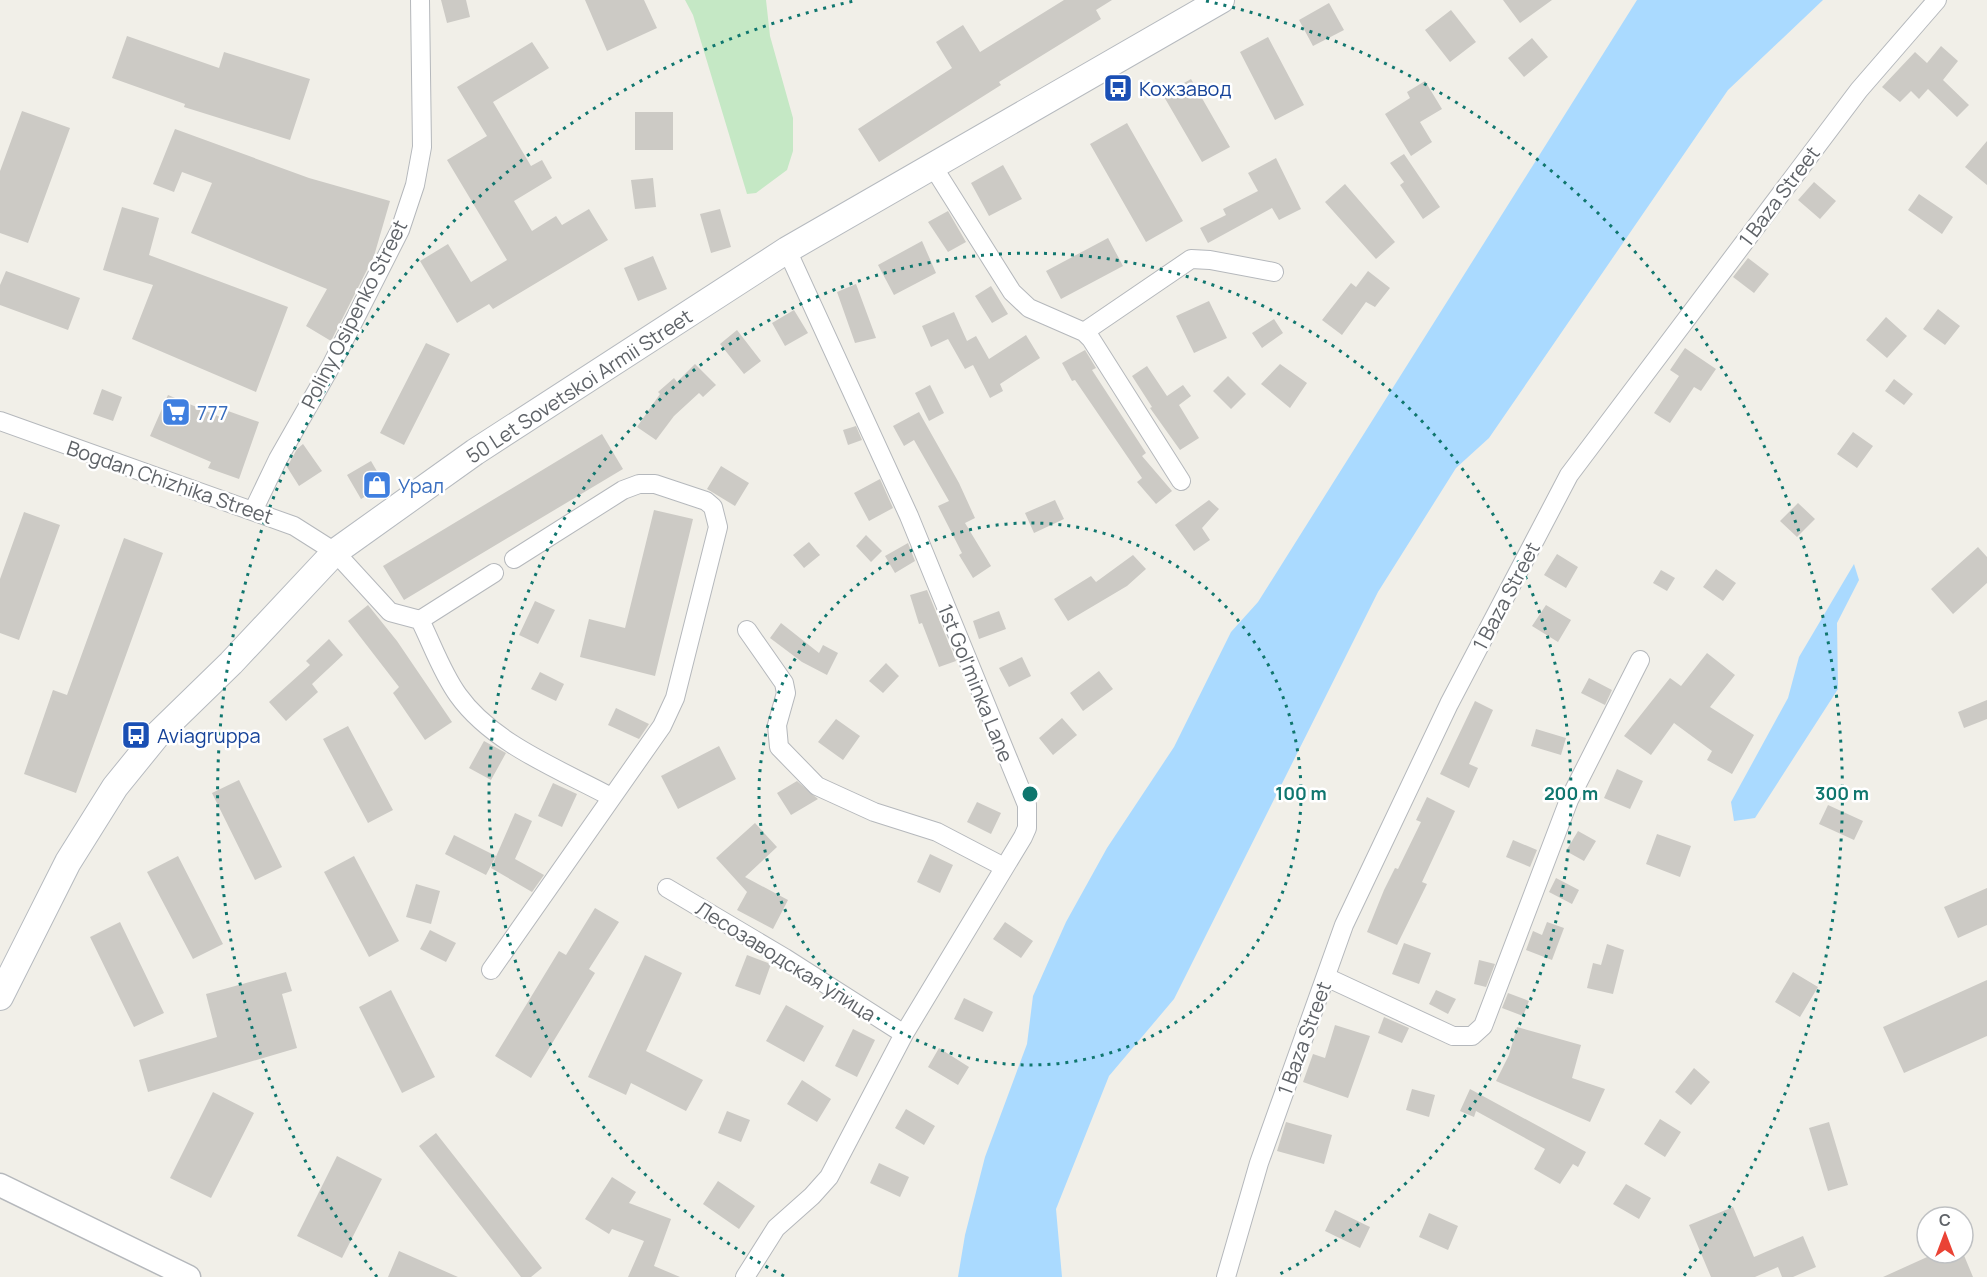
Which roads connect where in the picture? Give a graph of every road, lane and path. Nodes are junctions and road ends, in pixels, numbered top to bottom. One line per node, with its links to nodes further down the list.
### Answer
1 (420, 0): 10 (street, Poliny Osipenko Street)
2 (1221, 0): 4 (main road, 50 Let Sovetskoi Armii Street)
3 (1937, 0): 21 (street, 1 Baza Street)
4 (932, 165): 5 (main road, 50 Let Sovetskoi Armii Street); 7 (street)
5 (787, 250): 11 (main road, 50 Let Sovetskoi Armii Street); 18 (street, 1st Gol'minka Lane)
6 (1274, 272): 7 (street)
7 (1084, 332): 9 (street)
8 (0, 421): 10 (street, Bogdan Chizhika Street)
9 (1181, 481)
10 (254, 511): 11 (street, Bogdan Chizhika Street)
11 (335, 552): 14 (street); 22 (main road, 50 Let Sovetskoi Armii Street)
12 (513, 559): 17 (street)
13 (494, 573): 14 (street)
14 (420, 620): 17 (street)
15 (747, 630): 18 (street)
16 (1640, 660): 21 (street)
17 (611, 797): 20 (street)
18 (1004, 867): 23 (street, 1st Gol'minka Lane)
19 (667, 888): 23 (street, Лесозаводская улица)
20 (491, 970)
21 (1326, 977): 27 (street, 1 Baza Street)
22 (0, 997)
23 (904, 1034): 26 (street, 1st Gol'minka Lane)
24 (0, 1185): 25 (street)
25 (189, 1277)
26 (745, 1277)
27 (1226, 1277)

